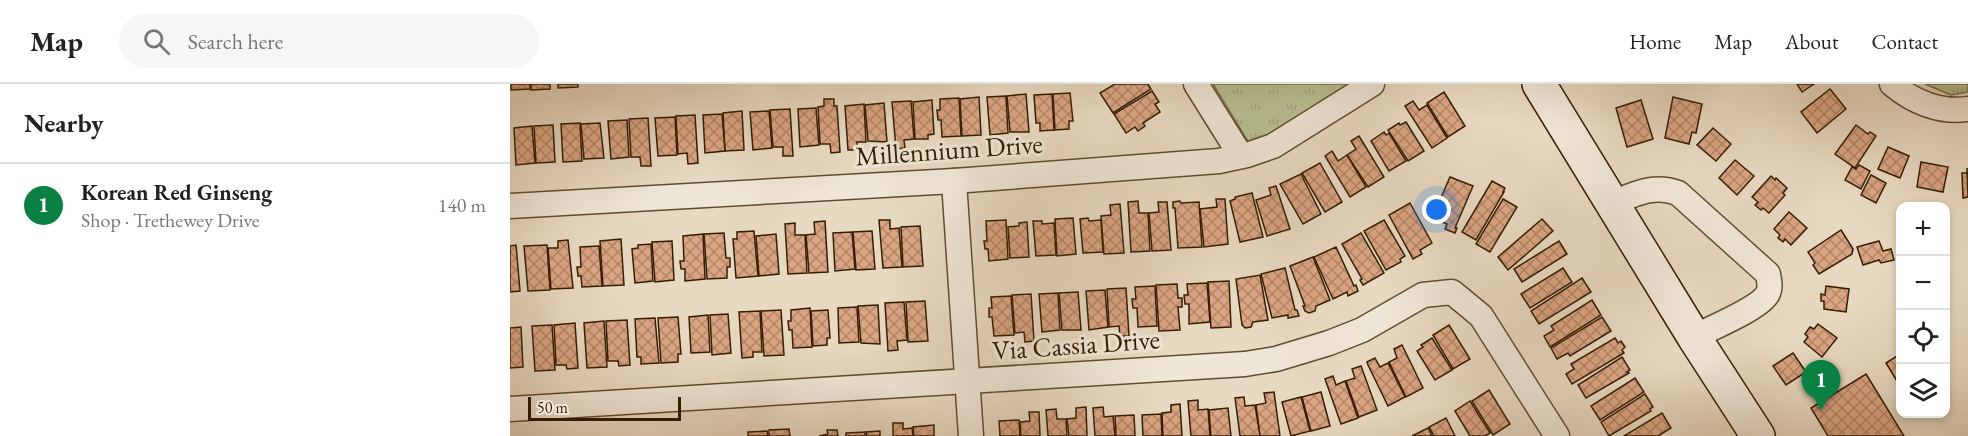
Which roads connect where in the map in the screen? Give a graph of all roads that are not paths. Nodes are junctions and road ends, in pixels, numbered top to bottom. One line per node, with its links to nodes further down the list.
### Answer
1 (1196, 84): 6 (street)
2 (1372, 84): 6 (street, Millennium Drive)
3 (1539, 84): 8 (main road)
4 (1892, 84): 5 (street)
5 (1968, 109)
6 (1241, 156): 7 (street, Millennium Drive)
7 (954, 181): 9 (street, Millennium Drive); 11 (street)
8 (1613, 203): 10 (main road); 10 (street)
9 (510, 206)
10 (1695, 337): 15 (main road)
11 (967, 381): 12 (street, Via Cassia Drive); 13 (street); 14 (street, Via Cassia Drive)
12 (510, 409)
13 (971, 436)
14 (1557, 436)
15 (1758, 436)

